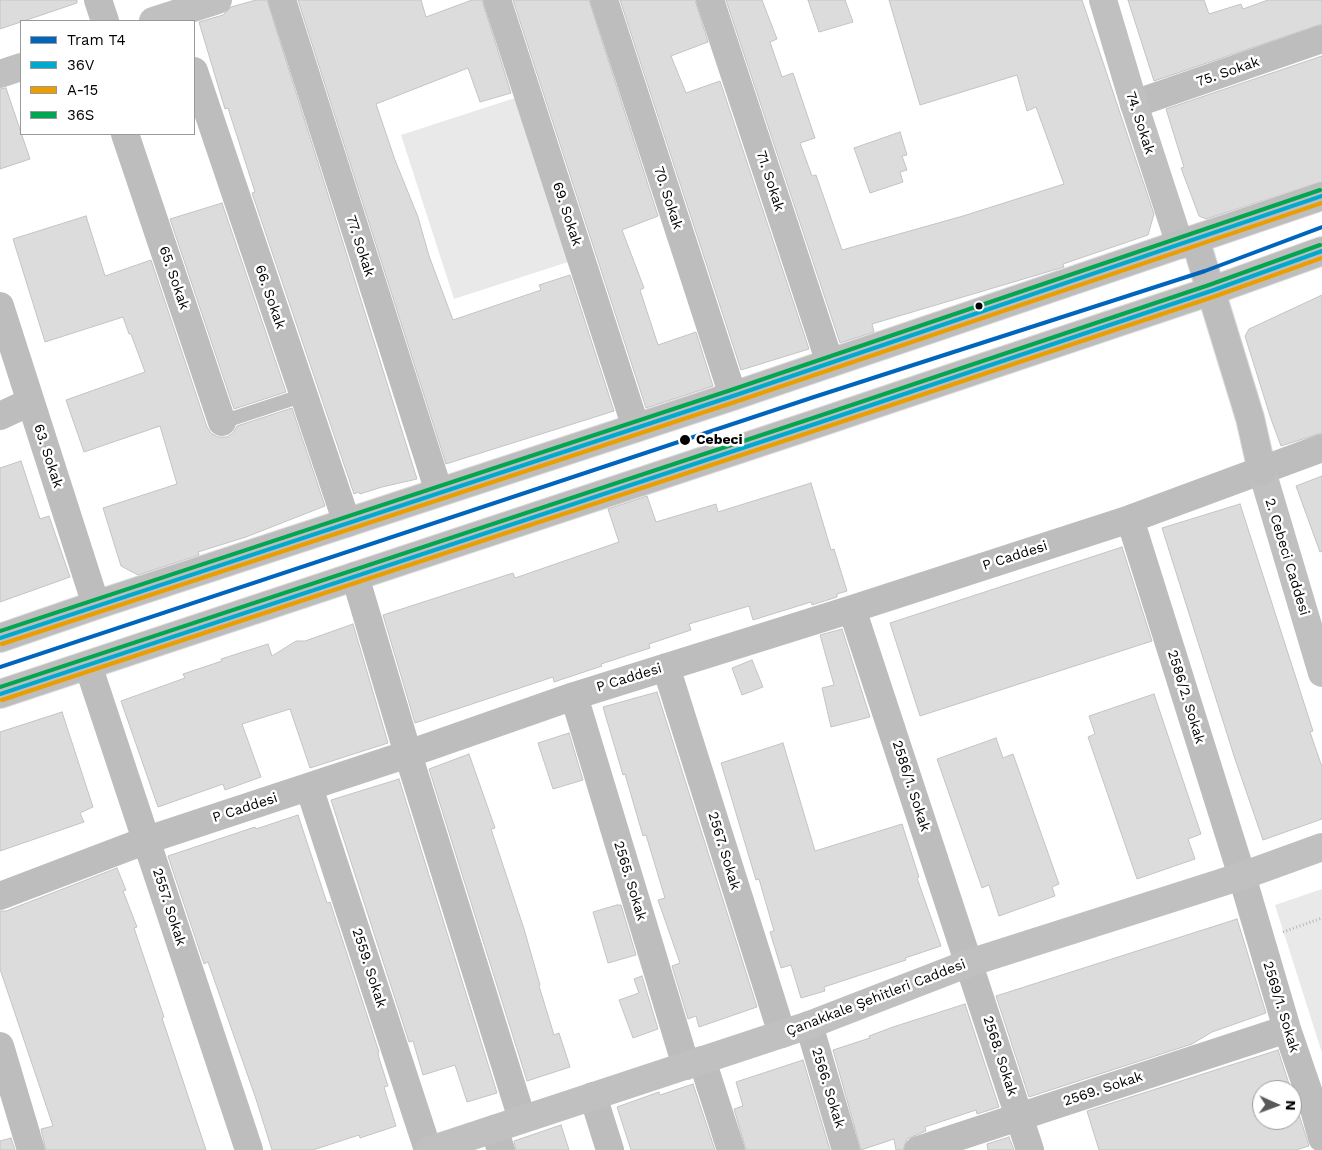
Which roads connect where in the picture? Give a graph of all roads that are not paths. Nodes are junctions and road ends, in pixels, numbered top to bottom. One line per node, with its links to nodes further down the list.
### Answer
1 (98, 0): 9 (street)
2 (218, 0): 8 (main road)
3 (282, 0): 30 (street, 77. Sokak)
4 (497, 0): 27 (street, 69. Sokak)
5 (604, 0): 23 (street, 70. Sokak)
6 (710, 0): 21 (street, 71. Sokak)
7 (1103, 0): 14 (main road, 74. Sokak)
8 (168, 19)
9 (105, 20)
10 (1322, 39): 14 (street, 75. Sokak)
11 (20, 67): 12 (main road)
12 (0, 74)
13 (195, 74): 22 (street, 66. Sokak)
14 (1134, 104): 17 (main road, 74. Sokak)
15 (125, 135): 26 (street, 65. Sokak)
16 (1322, 196): 17 (street)
17 (1188, 242): 19 (street); 21 (street)
18 (1322, 251): 19 (street)
19 (1202, 294): 29 (street); 33 (street)
20 (0, 306): 24 (street, 63. Sokak)
21 (830, 363): 23 (street)
22 (304, 395): 26 (lane); 32 (street, 66. Sokak)
23 (733, 396): 27 (street)
24 (30, 402): 25 (street); 34 (street, 63. Sokak)
25 (0, 416)
26 (222, 422)
27 (636, 428): 30 (street)
28 (1322, 448): 29 (street, P Caddesi)
29 (1262, 471): 31 (street, P Caddesi); 39 (main road, 2. Cebeci Caddesi)
30 (439, 492): 32 (street)
31 (1130, 519): 35 (street, P Caddesi); 46 (street, 2586/2. Sokak)
32 (347, 523): 34 (street)
33 (355, 576): 37 (street); 42 (street)
34 (96, 605): 36 (street)
35 (852, 609): 38 (street, P Caddesi); 48 (street, 2586/1. Sokak)
36 (0, 638)
37 (88, 665): 40 (street); 44 (street, 2557. Sokak)
38 (666, 667): 41 (street, P Caddesi); 51 (street, 2567. Sokak)
39 (1322, 673)
40 (0, 694)
41 (574, 696): 42 (street, P Caddesi); 53 (street, 2565. Sokak)
42 (408, 754): 43 (street, P Caddesi); 56 (street)
43 (309, 787): 44 (street, P Caddesi); 61 (street, 2559. Sokak)
44 (147, 840): 47 (street, P Caddesi); 60 (street, 2557. Sokak)
45 (1322, 847): 46 (main road, Çanakkale Şehitleri Caddesi)
46 (1242, 876): 48 (main road, Çanakkale Şehitleri Caddesi); 50 (street, 2569/1. Sokak)
47 (0, 896)
48 (969, 962): 49 (main road, Çanakkale Şehitleri Caddesi); 55 (street, 2568. Sokak)
49 (809, 1025): 51 (main road, Çanakkale Şehitleri Caddesi); 64 (street, 2566. Sokak)
50 (1287, 1029): 55 (street, 2569. Sokak); 57 (street, 2569/1. Sokak)
51 (782, 1034): 53 (main road, Çanakkale Şehitleri Caddesi)
52 (0, 1046): 59 (street)
53 (694, 1063): 54 (main road, Çanakkale Şehitleri Caddesi); 63 (street, 2565. Sokak)
54 (593, 1096): 56 (main road, Çanakkale Şehitleri Caddesi); 62 (street)
55 (1019, 1116): 65 (street, 2569. Sokak); 66 (street, 2568. Sokak)
56 (522, 1120): 58 (main road, Çanakkale Şehitleri Caddesi)
57 (1322, 1138)
58 (498, 1139): 61 (main road, Çanakkale Şehitleri Caddesi)
59 (31, 1150)
60 (249, 1150)
61 (429, 1150)
62 (610, 1150)
63 (731, 1150)
64 (846, 1150)
65 (918, 1150)
66 (1030, 1150)

